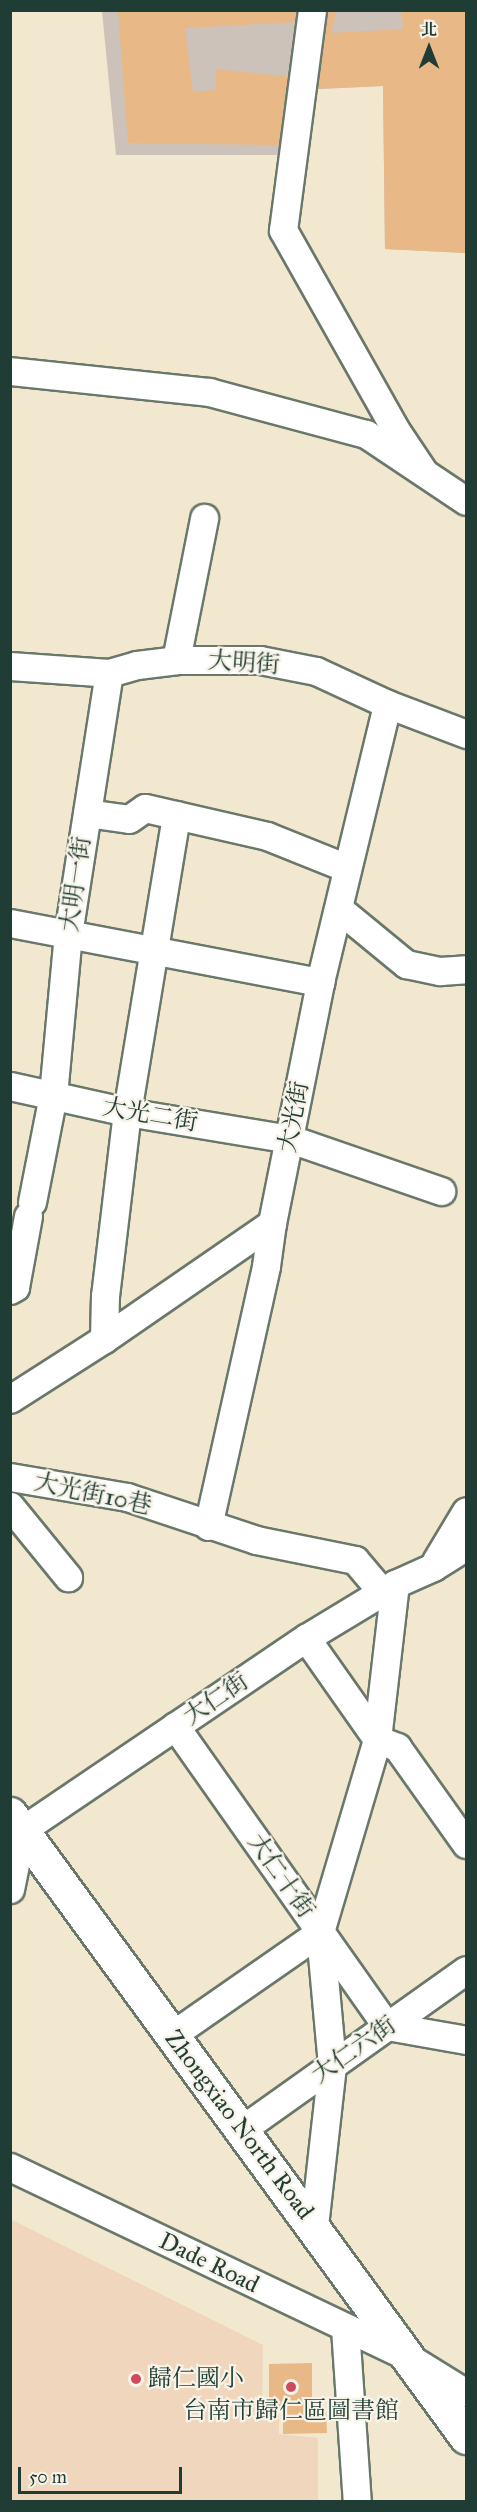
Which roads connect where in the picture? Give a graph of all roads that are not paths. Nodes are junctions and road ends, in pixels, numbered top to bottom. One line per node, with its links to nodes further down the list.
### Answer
1 (312, 10): 3 (street)
2 (10, 371): 3 (street)
3 (423, 471): 4 (street)
4 (466, 501)
5 (204, 518): 6 (street)
6 (176, 660): 8 (street, 大明街); 9 (street, 大明街)
7 (10, 666): 8 (street, 大明街)
8 (109, 673): 11 (street, 大明一街)
9 (387, 704): 10 (street, 大明街); 13 (street, 大光街)
10 (466, 734)
11 (87, 813): 12 (street); 16 (street, 大明一街)
12 (176, 815): 13 (street); 17 (street)
13 (347, 868): 14 (street, 大光街)
14 (339, 909): 18 (street); 19 (street, 大光街)
15 (10, 923): 16 (street)
16 (68, 934): 17 (street); 21 (street, 大明一街)
17 (154, 951): 19 (street); 22 (street)
18 (466, 969)
19 (320, 982): 23 (street, 大光街)
20 (10, 1086): 21 (street, 大光二街)
21 (52, 1095): 22 (street, 大光二街); 26 (street, 大明一街)
22 (127, 1112): 23 (street, 大光二街); 27 (street)
23 (290, 1139): 24 (street, 大光二街); 25 (street, 大光街)
24 (441, 1191)
25 (272, 1223): 27 (street); 32 (street, 大光街)
26 (10, 1290)
27 (104, 1340): 28 (street)
28 (10, 1399)
29 (10, 1477): 32 (street, 大光街10巷)
30 (10, 1506): 35 (street, 大光街10巷)
31 (466, 1511): 34 (street)
32 (208, 1526): 36 (street, 大光街10巷)
33 (466, 1546): 34 (street, 大仁街)
34 (433, 1567): 36 (street, 大仁街)
35 (68, 1577)
36 (389, 1588): 37 (street, 大仁街); 39 (street)
37 (306, 1638): 38 (street, 大仁街); 39 (street)
38 (175, 1726): 40 (street, 大仁街); 43 (street, 大仁十街)
39 (377, 1739): 41 (street); 43 (street)
40 (16, 1822): 42 (street); 46 (main road, Zhongxiao North Road)
41 (466, 1844)
42 (10, 1889)
43 (320, 1932): 45 (street, 大仁十街); 46 (street); 48 (street)
44 (466, 1970): 45 (street, 大仁六街)
45 (387, 2026): 47 (street); 48 (street, 大仁六街)
46 (172, 2035): 49 (main road, Zhongxiao North Road)
47 (466, 2040)
48 (332, 2065): 49 (street, 大仁六街); 51 (street)
49 (241, 2130): 51 (main road, Zhongxiao North Road)
50 (10, 2168): 52 (street, Dade Road)
51 (314, 2226): 53 (main road, Zhongxiao North Road)
52 (345, 2328): 53 (street, Dade Road); 56 (street)
53 (408, 2357): 54 (street, Dade Road); 55 (main road, Zhongxiao North Road)
54 (466, 2392)
55 (466, 2437)
56 (357, 2502)

